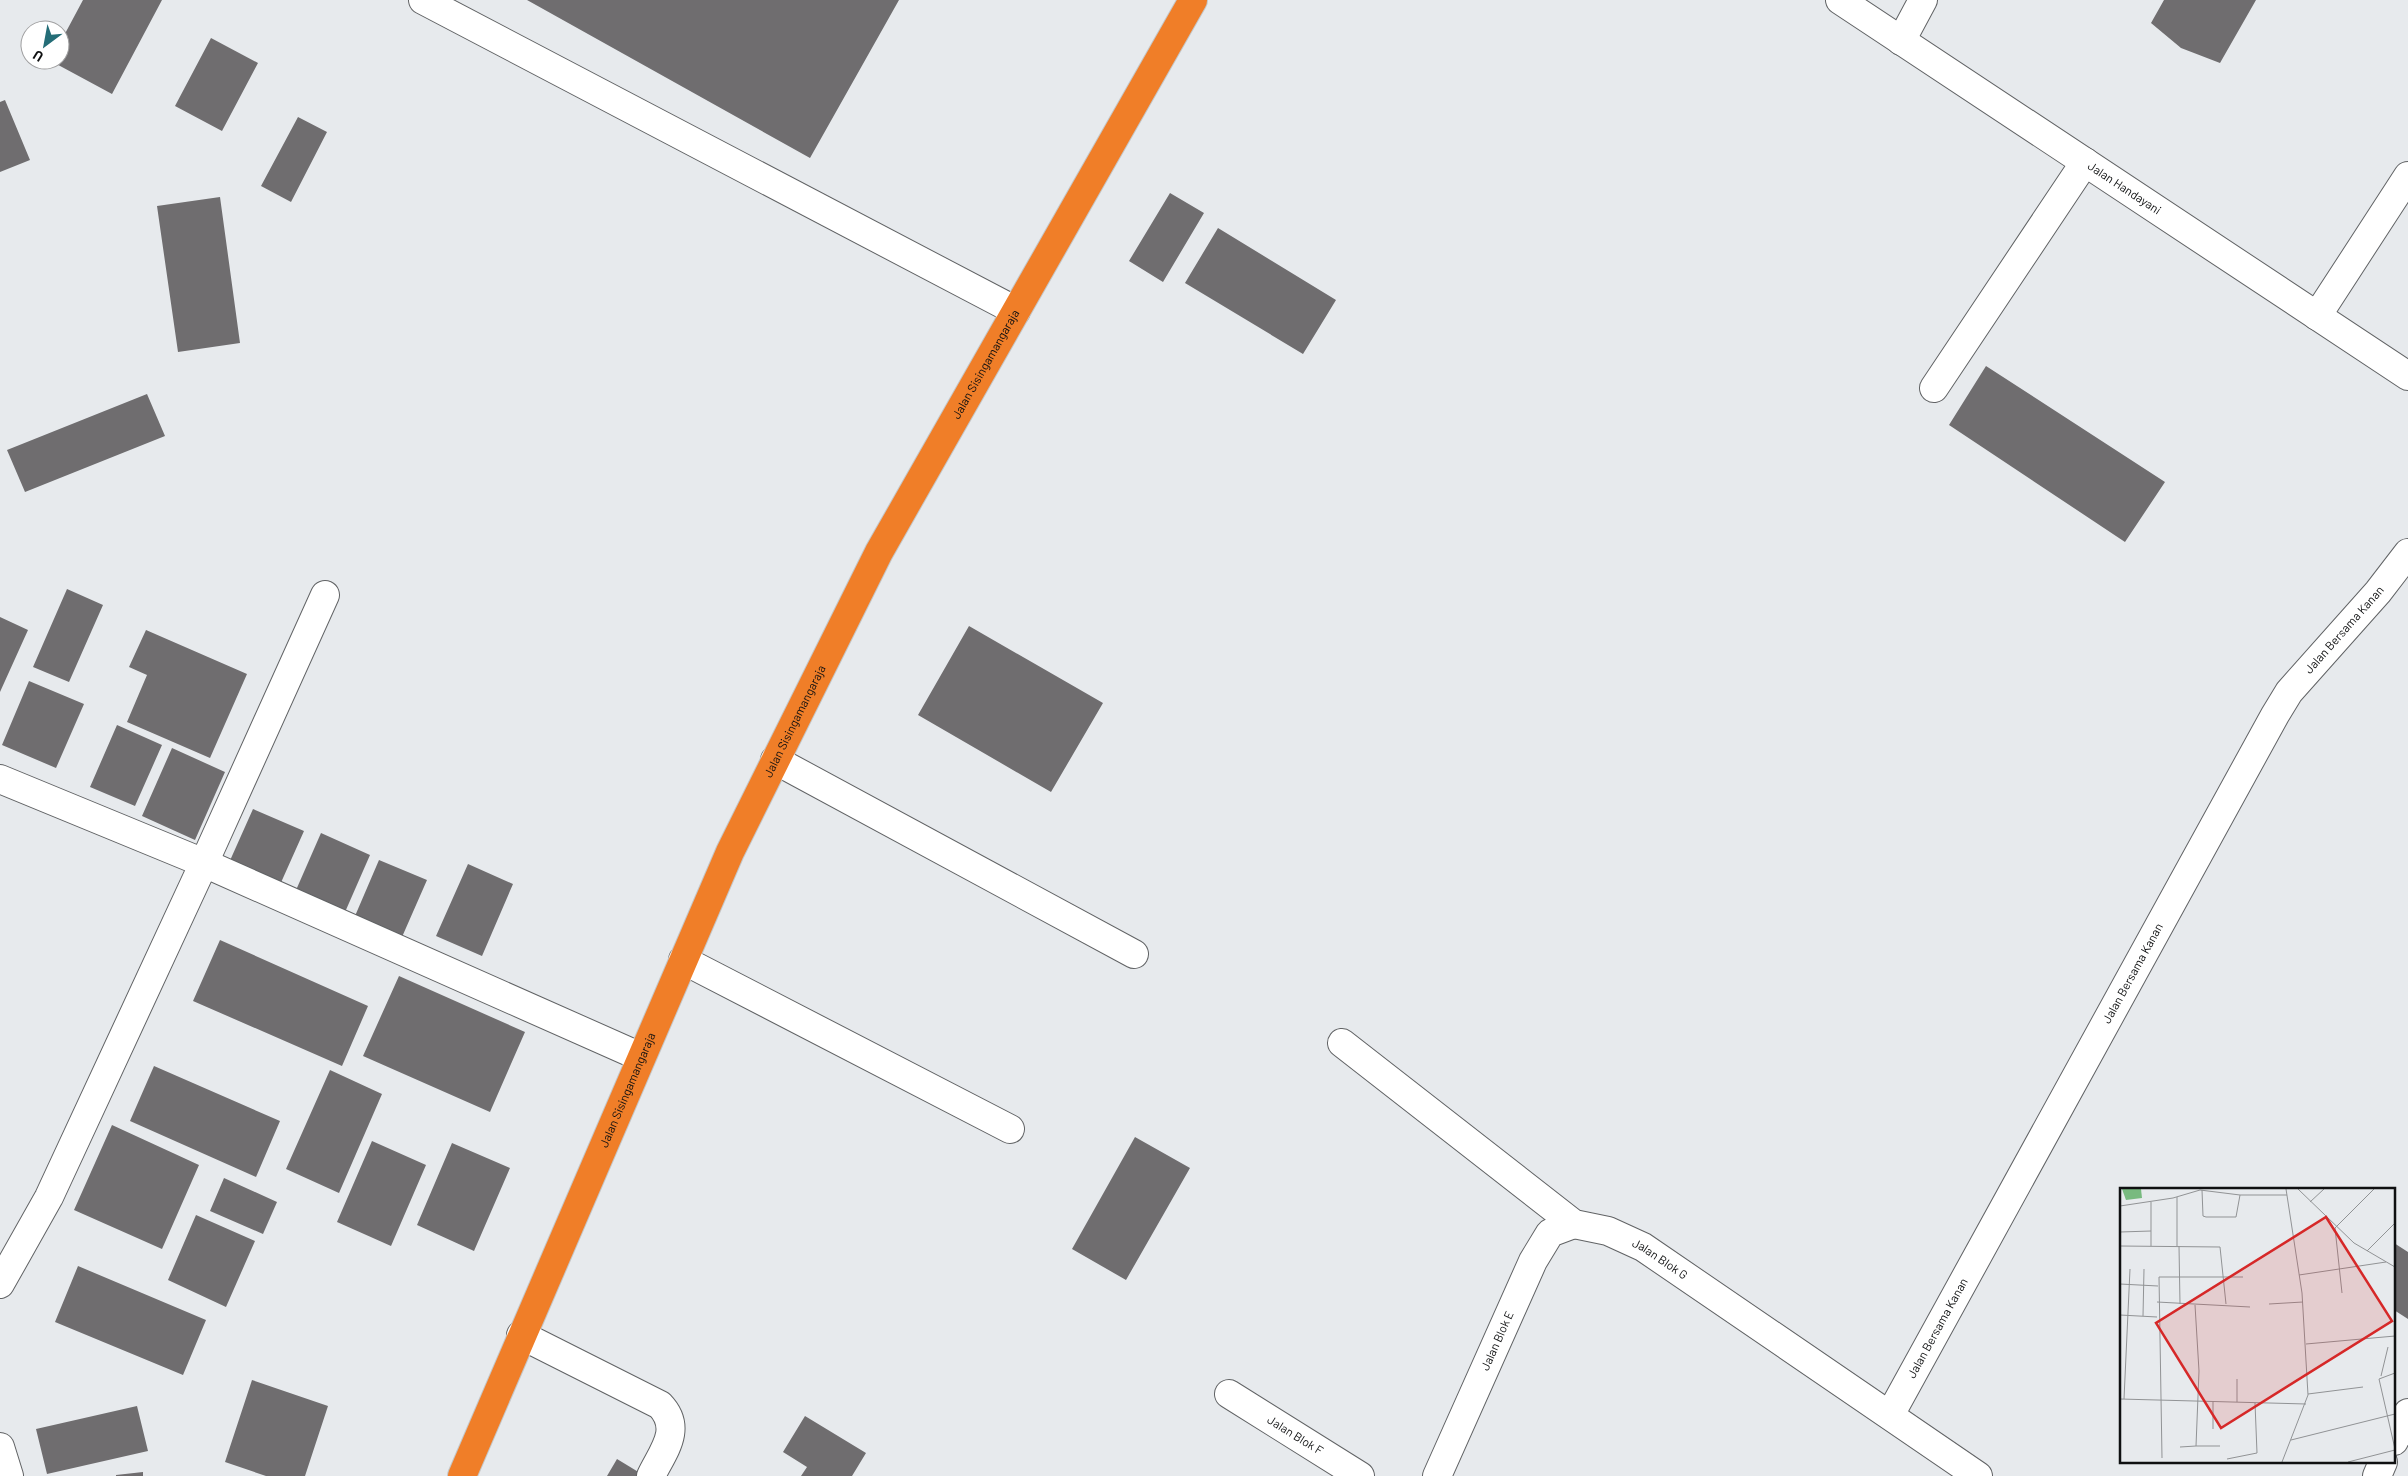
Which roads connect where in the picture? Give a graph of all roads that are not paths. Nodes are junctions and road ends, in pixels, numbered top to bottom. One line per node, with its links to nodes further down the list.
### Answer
1 (423, 0): 8 (street)
2 (1193, 0): 8 (highway, Jalan Sisingamangaraja)
3 (1840, 0): 5 (street, Jalan Handayani)
4 (1923, 0): 5 (street)
5 (1901, 41): 6 (street, Jalan Handayani)
6 (2085, 162): 9 (street, Jalan Handayani); 11 (street)
7 (2408, 176): 9 (street)
8 (1016, 311): 14 (highway, Jalan Sisingamangaraja)
9 (2317, 316): 10 (street, Jalan Handayani)
10 (2408, 376)
11 (1934, 388)
12 (2408, 553): 27 (street, Jalan Bersama Kanan)
13 (325, 595): 16 (street)
14 (775, 760): 17 (street); 18 (highway, Jalan Sisingamangaraja)
15 (0, 779): 16 (street)
16 (204, 863): 20 (street); 23 (street)
17 (1134, 954)
18 (683, 960): 20 (highway, Jalan Sisingamangaraja); 21 (street)
19 (1342, 1043): 22 (street, Jalan Blok G)
20 (641, 1057): 24 (highway, Jalan Sisingamangaraja)
21 (1010, 1129)
22 (1574, 1224): 27 (street, Jalan Blok G); 35 (street, Jalan Blok E)
23 (0, 1284)
24 (521, 1335): 32 (highway, Jalan Sisingamangaraja); 33 (street)
25 (1229, 1394): 34 (street, Jalan Blok F)
26 (2408, 1413): 28 (street)
27 (1890, 1415): 36 (street, Jalan Blok G)
28 (2396, 1436)
29 (0, 1447): 31 (street)
30 (2383, 1464): 37 (street)
31 (10, 1476)
32 (462, 1476)
33 (651, 1476)
34 (1360, 1476)
35 (1437, 1476)
36 (1978, 1476)
37 (2377, 1476)

